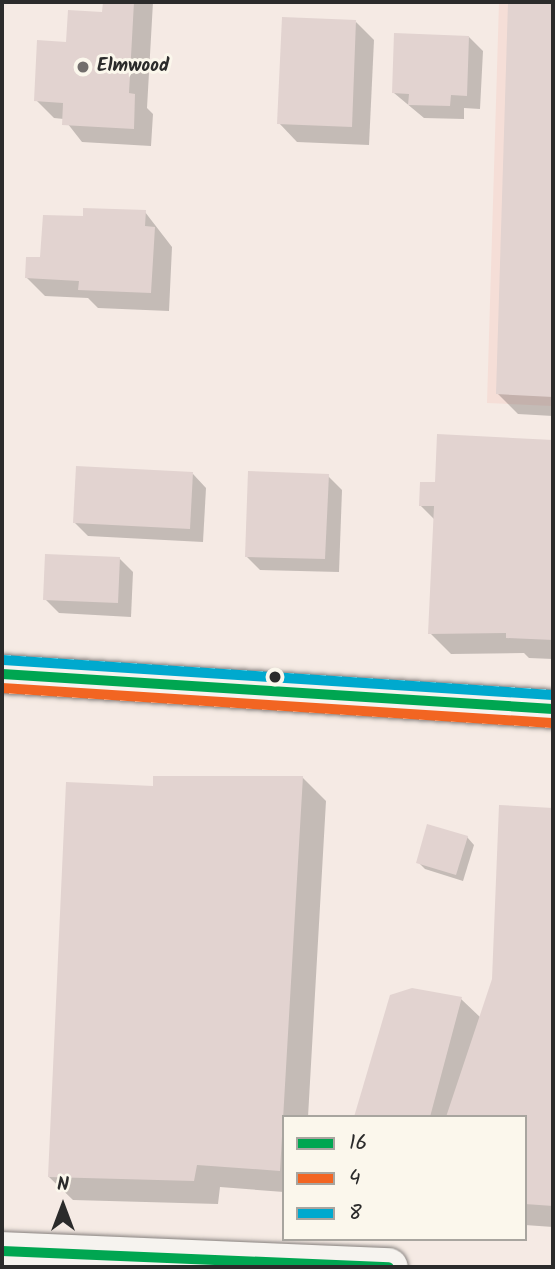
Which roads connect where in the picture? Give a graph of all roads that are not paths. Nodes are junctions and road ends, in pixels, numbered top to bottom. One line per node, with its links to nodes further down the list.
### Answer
1 (2, 674): 2 (main road)
2 (553, 709)
3 (2, 1251): 4 (main road)
4 (389, 1267)

